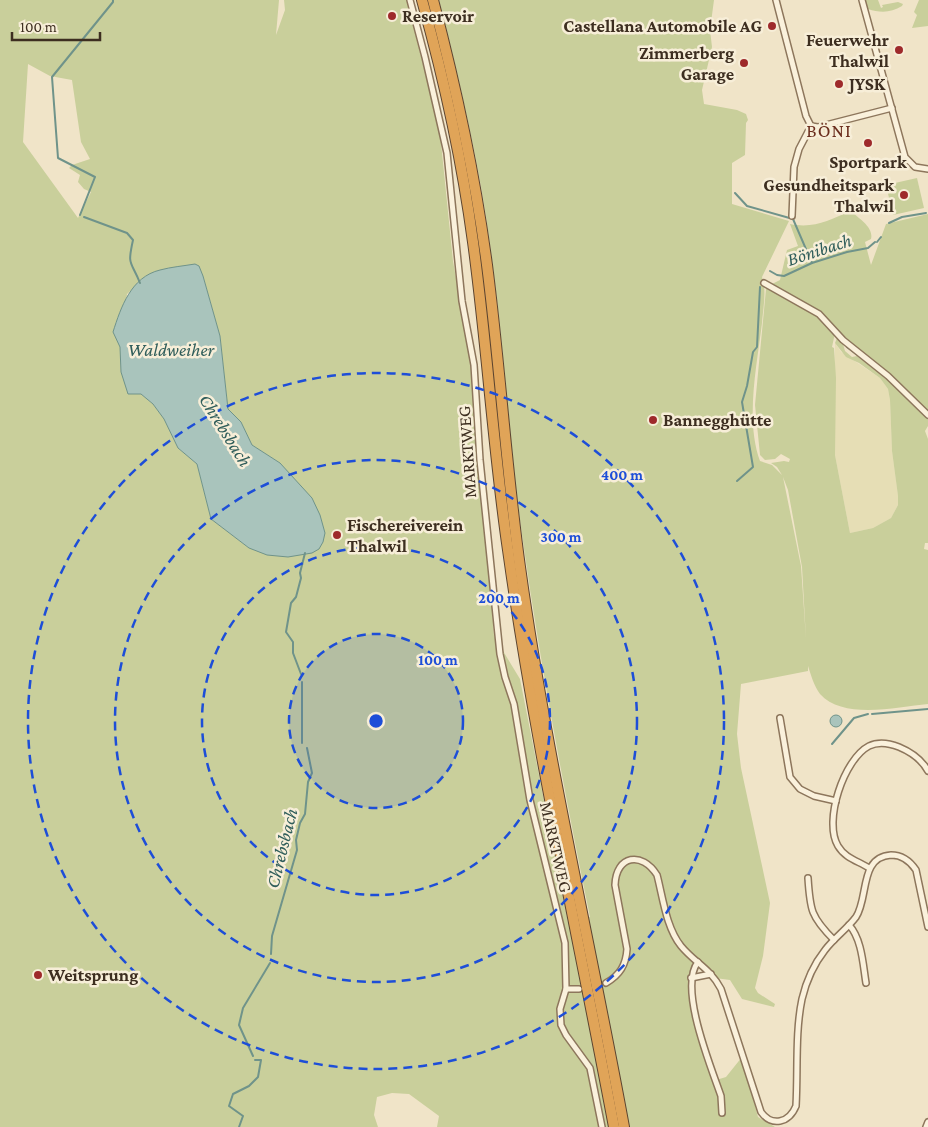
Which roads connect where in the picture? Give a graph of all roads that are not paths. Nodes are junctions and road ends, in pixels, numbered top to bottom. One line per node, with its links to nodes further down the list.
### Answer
1 (410, 0): 25 (street, MARKTWEG)
2 (422, 0): 30 (highway)
3 (433, 0): 31 (highway)
4 (776, 0): 7 (street)
5 (862, 0): 6 (street)
6 (892, 108): 7 (street); 8 (street)
7 (811, 126): 9 (street)
8 (928, 169)
9 (792, 216)
10 (764, 283): 11 (street)
11 (928, 416)
12 (780, 718): 14 (street)
13 (928, 771): 14 (street)
14 (836, 800): 15 (street)
15 (869, 868): 17 (street); 18 (street)
16 (808, 878): 19 (street)
17 (849, 926): 19 (street); 24 (street)
18 (928, 927)
19 (834, 940): 21 (street)
20 (698, 962): 21 (street); 22 (street); 23 (street)
21 (711, 974): 22 (street)
22 (691, 978): 27 (street)
23 (606, 983)
24 (866, 983)
25 (566, 989): 26 (street); 29 (street, MARKTWEG)
26 (579, 989)
27 (722, 1113)
28 (928, 1122): 32 (street)
29 (602, 1127)
30 (614, 1127)
31 (624, 1127)
32 (926, 1127)

